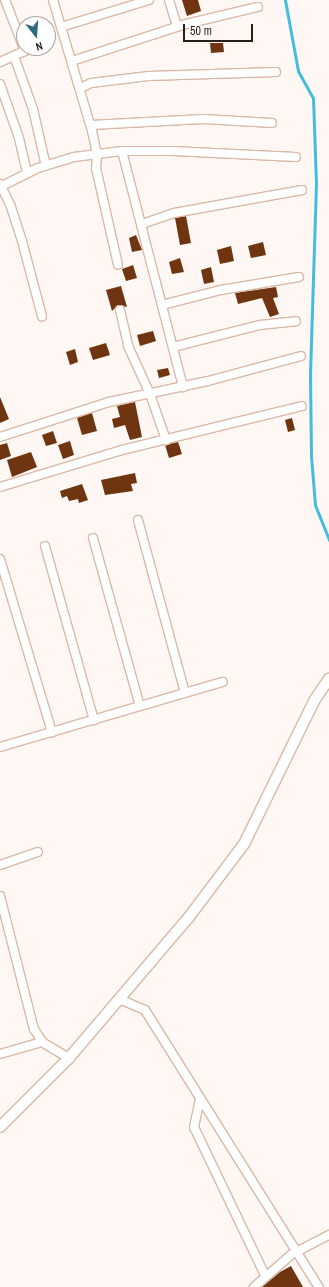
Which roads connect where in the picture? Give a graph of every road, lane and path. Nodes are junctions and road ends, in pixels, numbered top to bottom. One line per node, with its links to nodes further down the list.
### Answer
1 (6, 0): 6 (street)
2 (53, 0): 8 (street)
3 (149, 0): 8 (street)
4 (169, 0): 7 (street)
5 (258, 7): 7 (street)
6 (16, 23)
7 (177, 26): 10 (street)
8 (61, 27): 10 (street)
9 (14, 56): 11 (street); 20 (street)
10 (72, 61): 14 (street)
11 (0, 62)
12 (276, 72): 14 (street)
13 (0, 84): 21 (street)
14 (80, 88): 16 (street)
15 (272, 123): 16 (street)
16 (91, 125): 18 (street)
17 (122, 151): 18 (street); 19 (street); 24 (street)
18 (98, 154): 20 (street); 25 (street)
19 (296, 157)
20 (46, 166): 21 (street)
21 (27, 173): 22 (street)
22 (0, 186): 29 (street)
23 (302, 190): 24 (street)
24 (142, 224): 27 (street)
25 (118, 265)
26 (299, 277): 27 (street)
27 (162, 305): 31 (street)
28 (120, 310): 34 (street)
29 (42, 316)
30 (296, 321): 31 (street)
31 (173, 347): 33 (street)
32 (301, 356): 33 (street)
33 (183, 387): 34 (street)
34 (150, 394): 36 (street); 37 (street)
35 (302, 406): 37 (street)
36 (0, 437)
37 (166, 440): 38 (street)
38 (0, 487)
39 (138, 520): 45 (street)
40 (93, 538): 46 (street)
41 (45, 546): 47 (street)
42 (0, 559): 48 (street)
43 (329, 679): 53 (street)
44 (223, 682): 45 (street)
45 (185, 693): 46 (street)
46 (140, 706): 47 (street)
47 (94, 720): 48 (street)
48 (52, 732): 49 (street)
49 (0, 747)
50 (38, 852): 51 (street)
51 (0, 865)
52 (0, 896): 54 (street)
53 (118, 1000): 56 (street); 57 (street)
54 (42, 1042): 55 (street); 56 (street)
55 (0, 1054)
56 (69, 1058): 58 (street)
57 (200, 1098): 60 (street); 61 (street)
58 (0, 1126)
59 (329, 1235): 60 (street)
60 (297, 1252): 61 (street); 63 (street)
61 (265, 1275): 62 (street)
62 (254, 1287)
63 (319, 1287)

